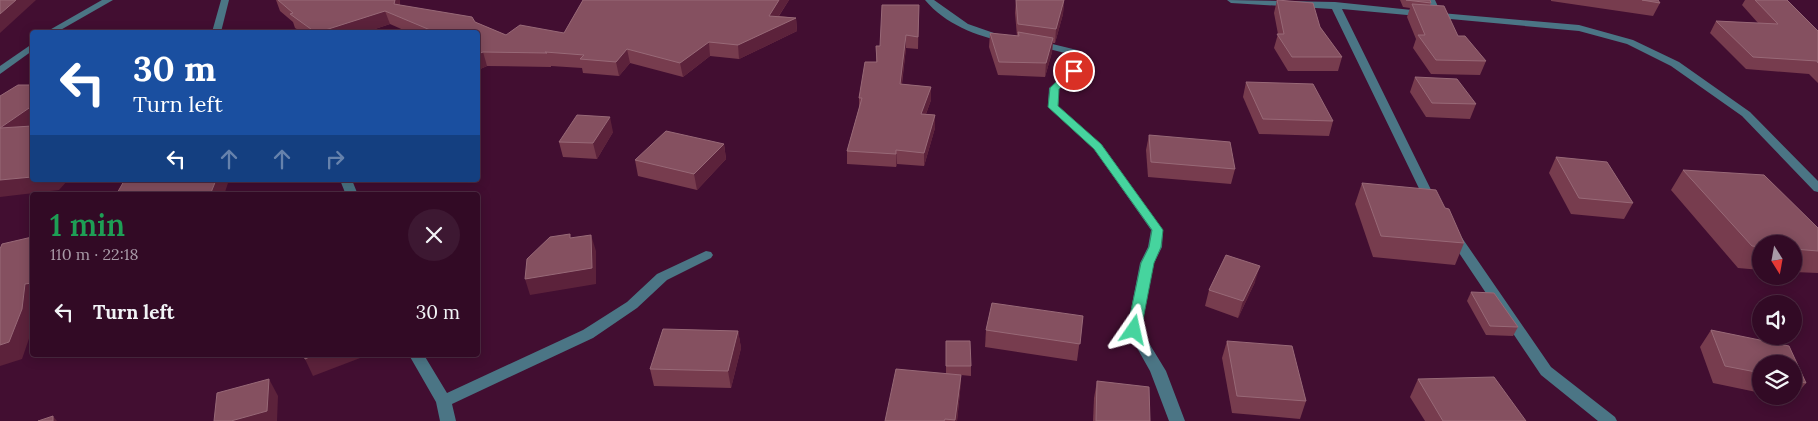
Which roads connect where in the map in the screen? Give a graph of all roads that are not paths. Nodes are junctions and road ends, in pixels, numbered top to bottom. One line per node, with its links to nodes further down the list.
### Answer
1 (108, 0): 8 (street)
2 (225, 0): 9 (street)
3 (929, 0): 21 (street)
4 (1231, 0): 6 (street)
5 (1431, 0): 7 (street)
6 (1335, 6): 7 (street); 15 (street)
7 (1437, 15): 12 (street)
8 (56, 30)
9 (217, 30)
10 (30, 48): 11 (street)
11 (0, 70)
12 (1805, 175): 13 (street); 14 (street)
13 (1818, 176)
14 (1818, 188)
15 (1437, 212)
16 (1448, 227): 22 (street)
17 (706, 255): 19 (street)
18 (417, 357): 19 (street)
19 (444, 401): 20 (street)
20 (448, 421)
21 (1177, 421)
22 (1609, 421)

